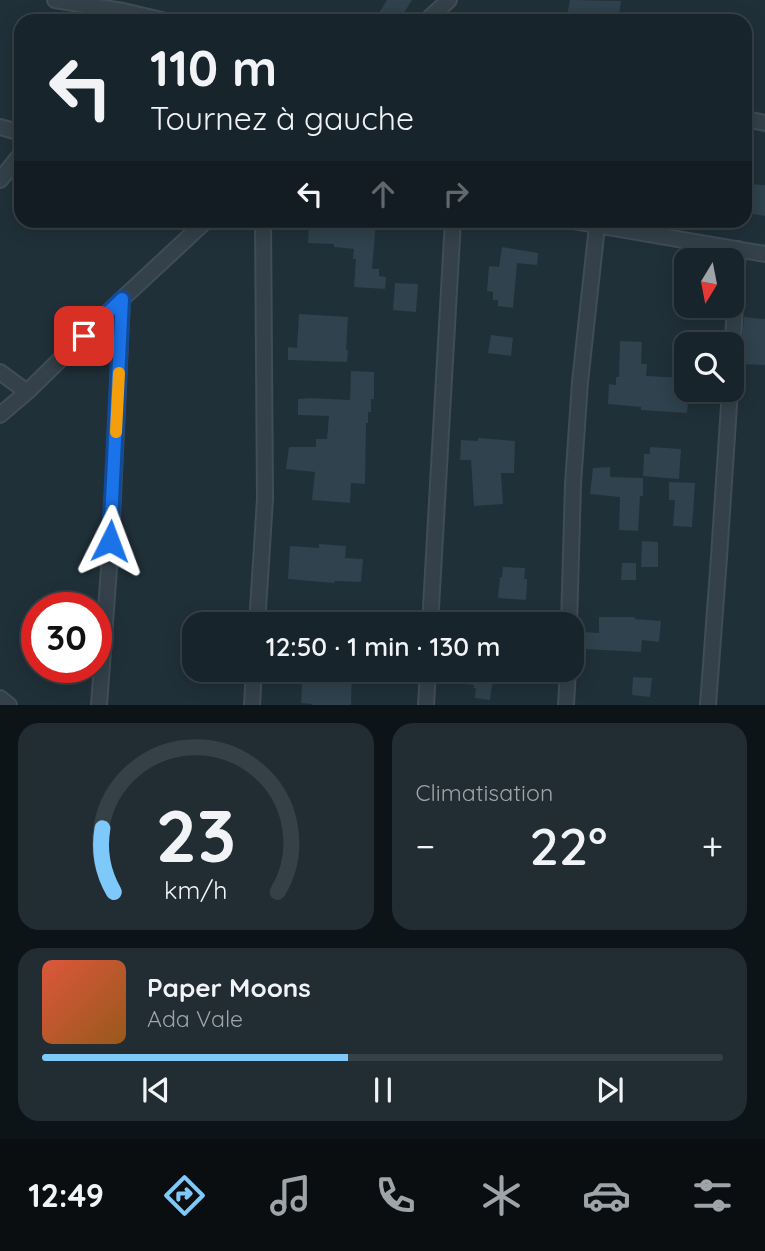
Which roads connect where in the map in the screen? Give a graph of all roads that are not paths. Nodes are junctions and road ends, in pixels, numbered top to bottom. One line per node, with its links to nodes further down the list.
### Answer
1 (55, 0): 3 (street)
2 (449, 0): 4 (street)
3 (136, 14)
4 (434, 14)
5 (14, 163): 6 (street)
6 (0, 180)
7 (198, 228): 15 (street)
8 (263, 228): 20 (street)
9 (453, 228): 21 (street)
10 (597, 228): 22 (street)
11 (609, 228): 12 (street)
12 (732, 248)
13 (744, 250): 14 (street)
14 (765, 254)
15 (122, 299): 17 (street); 28 (street)
16 (0, 372): 17 (street)
17 (27, 392): 19 (street)
18 (729, 402): 32 (street)
19 (0, 415)
20 (258, 612)
21 (431, 612)
22 (569, 612)
23 (253, 682): 29 (street)
24 (427, 682): 30 (street)
25 (567, 682): 31 (street)
26 (0, 698): 27 (street)
27 (9, 705)
28 (99, 705)
29 (251, 705)
30 (426, 705)
31 (566, 705)
32 (708, 705)

